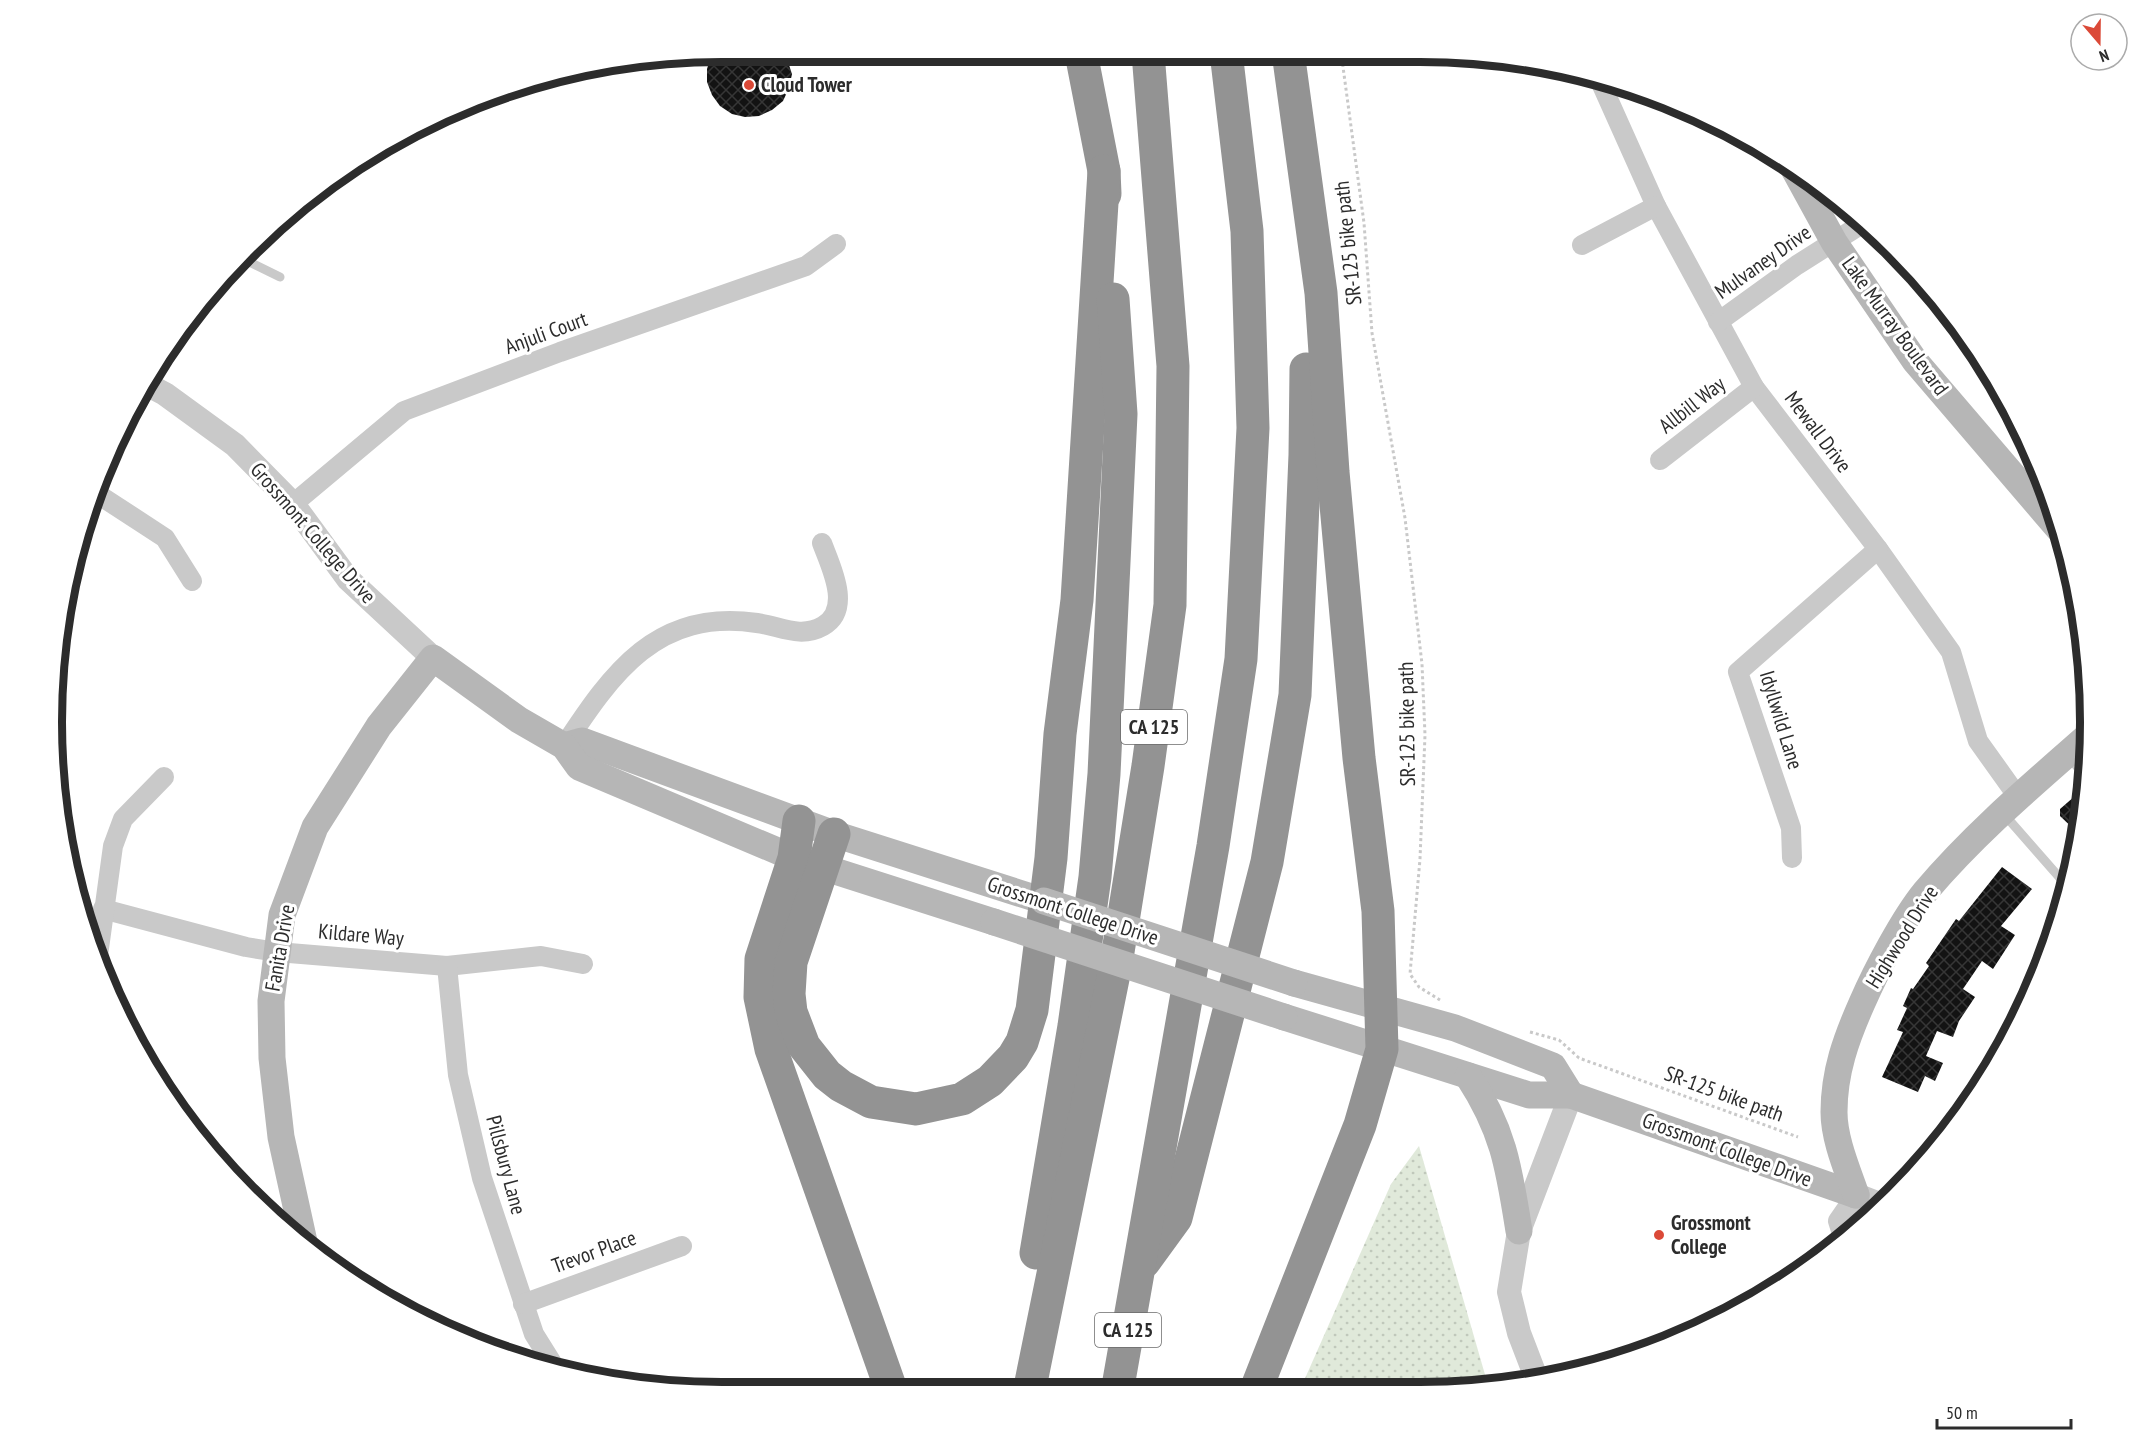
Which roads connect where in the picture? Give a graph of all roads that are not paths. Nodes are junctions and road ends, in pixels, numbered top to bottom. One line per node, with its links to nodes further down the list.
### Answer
1 (1083, 62): 6 (highway)
2 (1149, 62): 58 (highway, CA 125)
3 (1227, 62): 52 (highway, CA 125)
4 (1289, 62): 8 (highway)
5 (1603, 88): 9 (street, Mewall Drive)
6 (1104, 171): 36 (highway); 57 (highway)
7 (1803, 185): 11 (main road, Lake Murray Boulevard)
8 (1307, 189): 43 (highway); 52 (highway)
9 (1656, 206): 13 (street); 16 (street, Mewall Drive)
10 (1857, 227): 11 (street, Mulvaney Drive)
11 (1834, 242): 16 (street, Mulvaney Drive); 22 (main road, Lake Murray Boulevard)
12 (836, 244): 21 (street, Anjuli Court)
13 (1582, 245)
14 (249, 262): 15 (lane)
15 (280, 277)
16 (1718, 322): 18 (street, Mewall Drive)
17 (152, 387): 21 (street, Grossmont College Drive)
18 (1754, 387): 19 (street, Allbill Way); 24 (street, Mewall Drive)
19 (1660, 460)
20 (102, 497): 25 (street)
21 (293, 504): 26 (street, Grossmont College Drive)
22 (2045, 513)
23 (822, 543): 28 (street)
24 (1878, 549): 32 (street, Mewall Drive); 35 (street, Idyllwild Lane)
25 (192, 581)
26 (433, 658): 28 (main road, Grossmont College Drive); 40 (main road, Fanita Drive)
27 (2079, 744): 29 (main road, Highwood Drive)
28 (564, 746): 33 (main road, Grossmont College Drive); 36 (main road, Grossmont College Drive)
29 (2066, 755): 30 (lane); 32 (main road, Highwood Drive)
30 (2078, 768)
31 (164, 777): 38 (street)
32 (2010, 804): 37 (lane); 47 (main road, Highwood Drive)
33 (799, 821): 34 (main road, Grossmont College Drive); 36 (highway)
34 (834, 834): 36 (highway); 43 (main road, Grossmont College Drive, bridge)
35 (1792, 858)
36 (808, 862): 44 (main road, Grossmont College Drive, bridge); 56 (highway)
37 (2061, 877)
38 (103, 909): 39 (street); 40 (street, Kildare Way)
39 (99, 941)
40 (277, 952): 42 (street, Kildare Way); 49 (main road, Fanita Drive)
41 (583, 964): 42 (street, Kildare Way)
42 (447, 966): 53 (street, Pillsbury Lane)
43 (1379, 1006): 44 (highway); 46 (main road, Grossmont College Drive)
44 (1382, 1049): 45 (main road, Grossmont College Drive); 60 (highway)
45 (1468, 1076): 46 (main road, Grossmont College Drive); 50 (main road)
46 (1571, 1095): 47 (main road, Grossmont College Drive); 50 (street)
47 (1864, 1204): 48 (street)
48 (1841, 1229)
49 (301, 1230)
50 (1519, 1231): 55 (street)
51 (682, 1246): 53 (street, Trevor Place)
52 (1140, 1269): 59 (highway, CA 125)
53 (523, 1304): 54 (street, Pillsbury Lane)
54 (549, 1358)
55 (1534, 1371)
56 (888, 1382)
57 (1024, 1382)
58 (1031, 1382)
59 (1119, 1382)
60 (1258, 1382)

